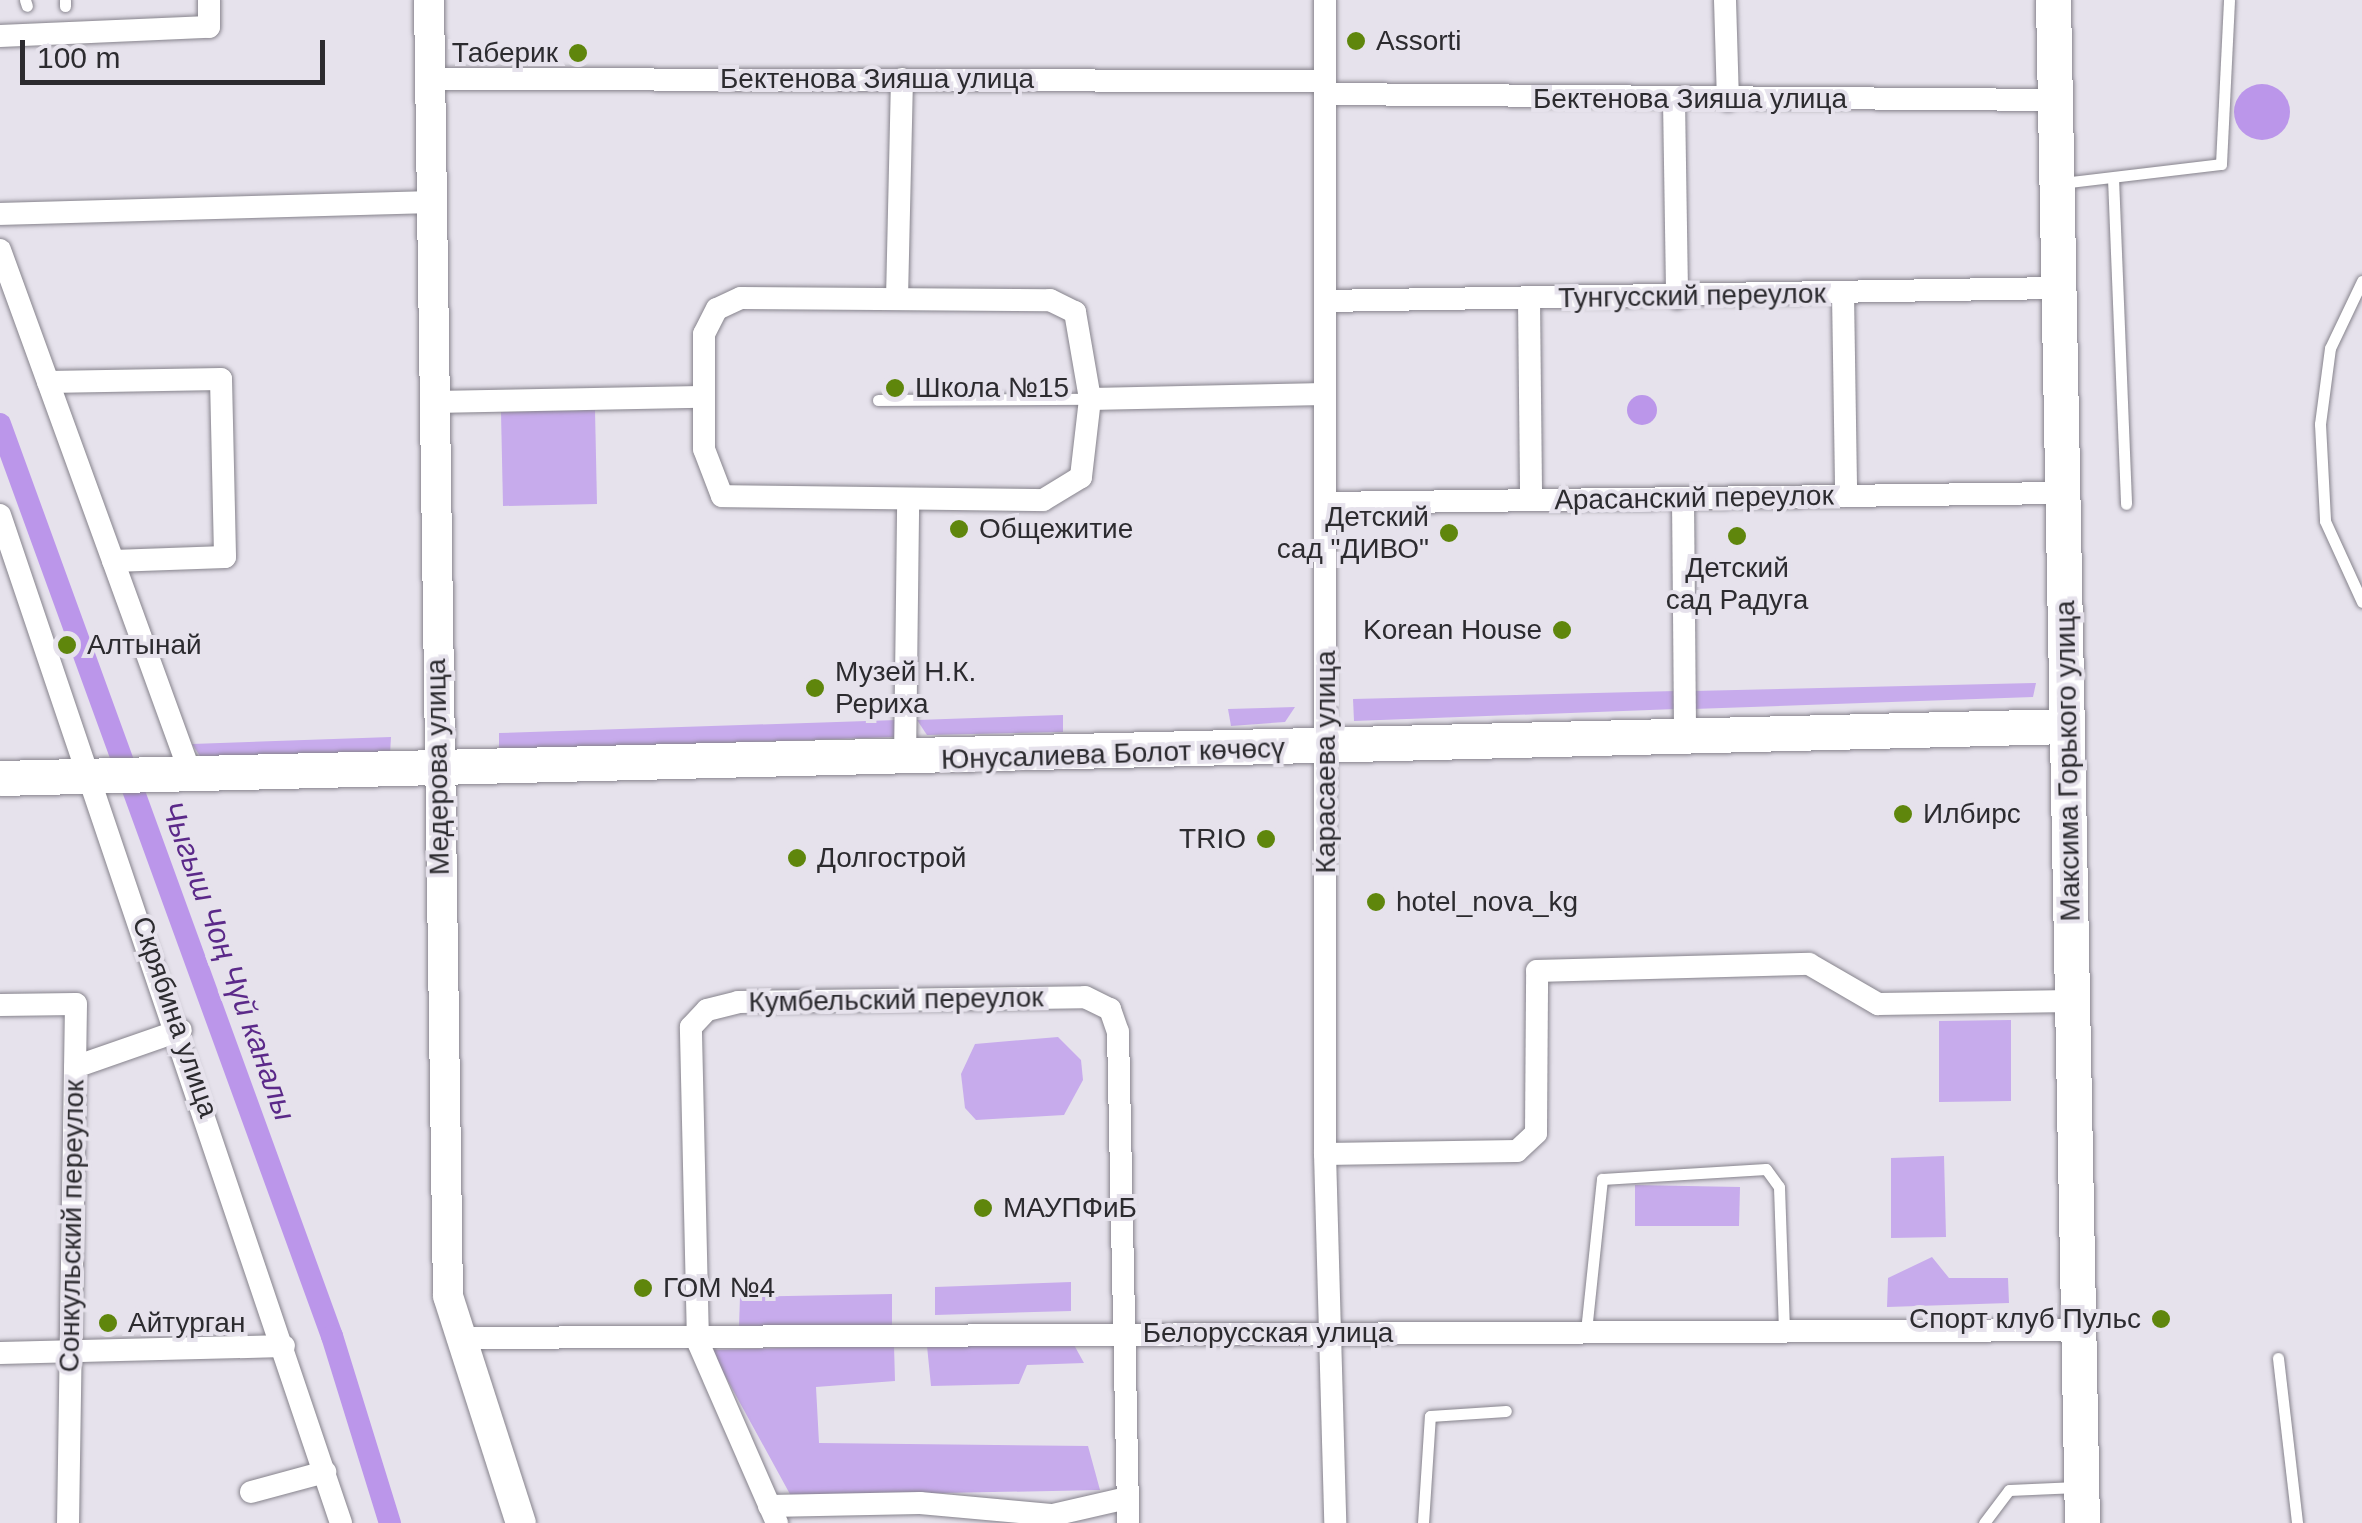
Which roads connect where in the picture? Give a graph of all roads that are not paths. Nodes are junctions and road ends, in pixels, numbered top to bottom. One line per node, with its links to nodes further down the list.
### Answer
1 (209, 0): 7 (street)
2 (429, 0): 9 (main road, Медерова улица)
3 (1324, 0): 10 (street, Карасаева улица)
4 (1725, 0): 12 (street)
5 (2053, 0): 13 (main road, Максима Горького улица)
6 (2228, 0): 14 (lane)
7 (0, 36)
8 (902, 79): 9 (street, Бектенова Зияша улица); 10 (street, Бектенова Зияша улица); 22 (street)
9 (430, 80): 16 (main road, Медерова улица)
10 (1325, 88): 11 (street, Бектенова Зияша улица); 25 (street, Карасаева улица)
11 (1674, 100): 12 (street, Бектенова Зияша улица); 23 (street)
12 (1728, 100): 13 (street, Бектенова Зияша улица)
13 (2055, 100): 15 (main road, Максима Горького улица)
14 (2113, 178): 15 (lane); 38 (lane)
15 (2056, 183): 20 (main road, Максима Горького улица)
16 (431, 202): 17 (street); 31 (main road, Медерова улица)
17 (0, 214)
18 (0, 250): 26 (street)
19 (2362, 281): 42 (lane)
20 (2058, 288): 21 (street, Тунгусский переулок); 32 (main road, Максима Горького улица)
21 (1842, 294): 23 (street, Тунгусский переулок); 33 (street)
22 (897, 298): 28 (street); 29 (street)
23 (1677, 298): 24 (street, Тунгусский переулок)
24 (1530, 299): 25 (street, Тунгусский переулок); 35 (street)
25 (1325, 301): 27 (street, Карасаева улица)
26 (48, 382): 41 (street); 41 (street)
27 (1325, 394): 29 (street); 36 (street, Карасаева улица)
28 (702, 397): 31 (street); 37 (street)
29 (1090, 399): 30 (lane); 37 (street)
30 (878, 400)
31 (433, 402): 47 (main road, Медерова улица)
32 (2062, 493): 33 (street, Арасанский переулок); 43 (main road, Максима Горького улица)
33 (1846, 496): 34 (street, Арасанский переулок)
34 (1682, 498): 35 (street, Арасанский переулок); 44 (street)
35 (1531, 500): 36 (street, Арасанский переулок)
36 (1326, 503): 45 (street, Карасаева улица)
37 (908, 504): 46 (street)
38 (2126, 504)
39 (0, 515): 40 (street, Скрябина улица)
40 (5, 543): 48 (street, Скрябина улица)
41 (113, 561): 49 (street)
42 (2362, 602)
43 (2067, 726): 44 (main road, Юнусалиева Болот көчөсү); 51 (main road, Максима Горького улица)
44 (1685, 740): 45 (main road, Юнусалиева Болот көчөсү)
45 (1326, 748): 46 (main road, Юнусалиева Болот көчөсү); 55 (street, Карасаева улица)
46 (905, 760): 47 (main road, Юнусалиева Болот көчөсү)
47 (437, 772): 49 (main road, Юнусалиева Болот көчөсү); 61 (main road, Медерова улица)
48 (90, 776): 49 (main road, Юнусалиева Болот көчөсү); 50 (main road); 53 (street, Скрябина улица)
49 (175, 776)
50 (0, 778)
51 (2072, 1000): 55 (street); 57 (main road, Максима Горького улица)
52 (0, 1005): 54 (street, Сонкульский переулок)
53 (181, 1030): 54 (street); 63 (street, Скрябина улица)
54 (75, 1067): 64 (street, Сонкульский переулок)
55 (1325, 1154): 60 (street, Карасаева улица)
56 (1784, 1329): 57 (street, Белорусская улица); 58 (street, Белорусская улица); 58 (lane)
57 (2078, 1330): 69 (main road, Максима Горького улица)
58 (1586, 1331): 60 (street, Белорусская улица)
59 (1122, 1333): 60 (street, Белорусская улица); 62 (street, Белорусская улица); 62 (street, Кумбельский переулок); 71 (street, Кумбельский переулок)
60 (1327, 1334): 77 (street, Карасаева улица)
61 (458, 1338): 62 (street, Белорусская улица); 75 (main road, Медерова улица)
62 (698, 1342): 72 (street, Кумбельский переулок)
63 (284, 1346): 64 (street); 68 (street, Скрябина улица)
64 (69, 1351): 65 (street); 73 (street, Сонкульский переулок)
65 (0, 1352)
66 (2278, 1358): 81 (lane)
67 (1506, 1411): 78 (lane)
68 (324, 1472): 70 (street); 74 (street, Скрябина улица)
69 (2082, 1486): 79 (lane); 80 (main road, Максима Горького улица)
70 (251, 1492)
71 (1128, 1498): 72 (street, Кумбельский переулок); 76 (street, Кумбельский переулок)
72 (773, 1514)
73 (68, 1523)
74 (341, 1523)
75 (520, 1523)
76 (1128, 1523)
77 (1335, 1523)
78 (1423, 1523)
79 (1984, 1523)
80 (2082, 1523)
81 (2296, 1523)

